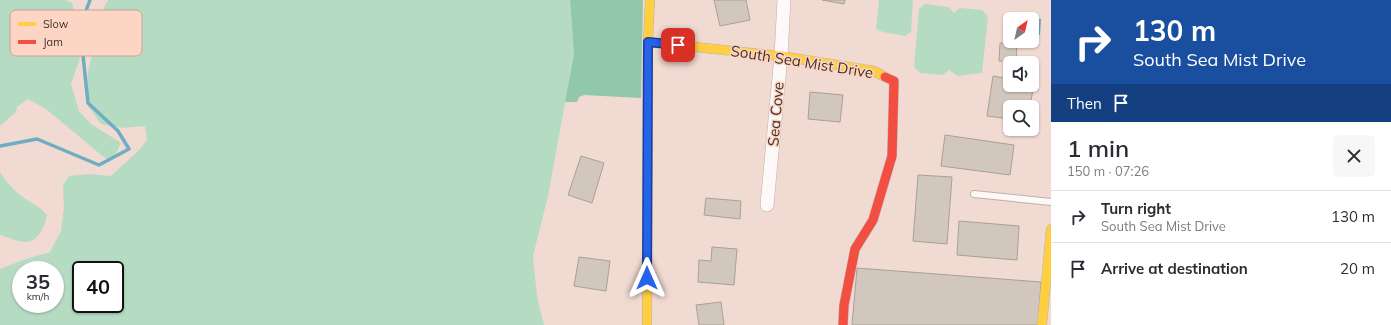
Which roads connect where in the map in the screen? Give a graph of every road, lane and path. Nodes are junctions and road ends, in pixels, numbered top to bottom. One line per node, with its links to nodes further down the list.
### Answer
1 (650, 0): 3 (street)
2 (784, 0): 4 (street, Sea Cove)
3 (648, 42): 4 (street, South Sea Mist Drive); 9 (street)
4 (781, 56): 7 (street, Sea Cove); 10 (street, South Sea Mist Drive)
5 (974, 194): 6 (lane)
6 (1051, 202)
7 (767, 205)
8 (1051, 229): 11 (street)
9 (647, 325)
10 (843, 325)
11 (1042, 325)

